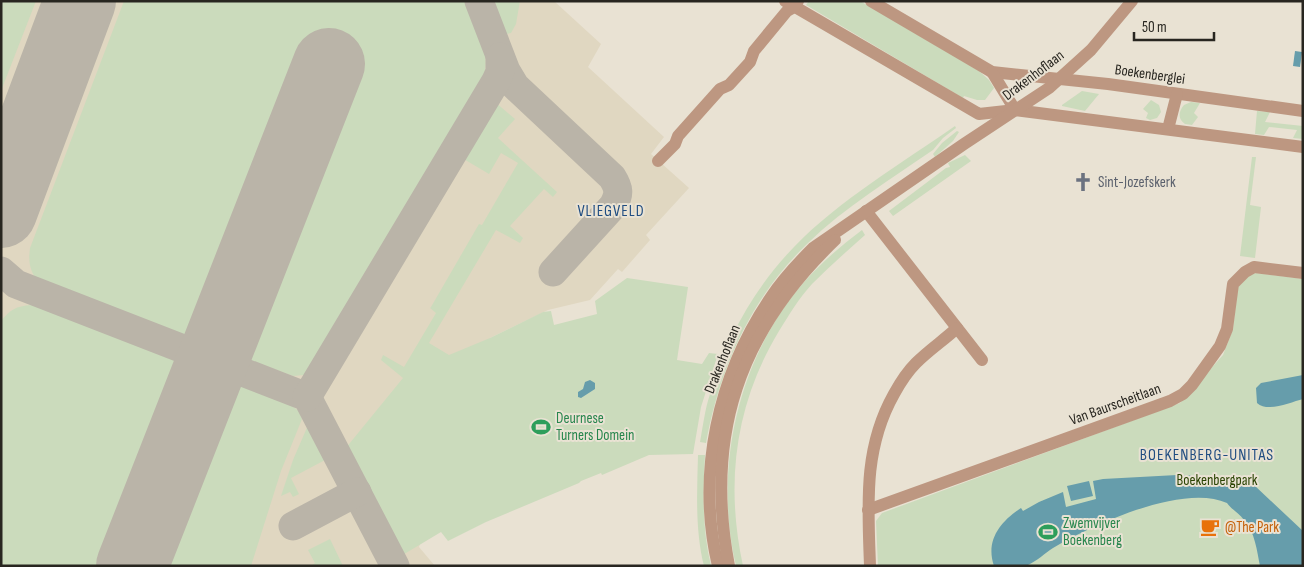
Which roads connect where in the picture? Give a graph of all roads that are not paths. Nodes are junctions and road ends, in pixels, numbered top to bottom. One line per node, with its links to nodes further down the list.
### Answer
1 (871, 1): 4 (street, Boekenberglei)
2 (1132, 1): 5 (street, Drakenhoflaan)
3 (792, 3): 7 (street); 11 (street)
4 (992, 72): 5 (street, Boekenberglei); 7 (street, Boekenberglei)
5 (1060, 79): 6 (street, Boekenberglei); 7 (street, Drakenhoflaan)
6 (1176, 94): 8 (street, Boekenberglei); 9 (street)
7 (1015, 110): 9 (street); 12 (street, Drakenhoflaan)
8 (1303, 111)
9 (1168, 129): 10 (street)
10 (1303, 148)
11 (658, 161)
12 (866, 211): 14 (street); 17 (street, Drakenhoflaan); 18 (street, Drakenhoflaan)
13 (1303, 273): 16 (street, Van Baurscheitlaan)
14 (957, 328): 15 (street); 16 (street)
15 (982, 360)
16 (868, 510): 19 (street)
17 (718, 566)
18 (729, 566)
19 (870, 566)

